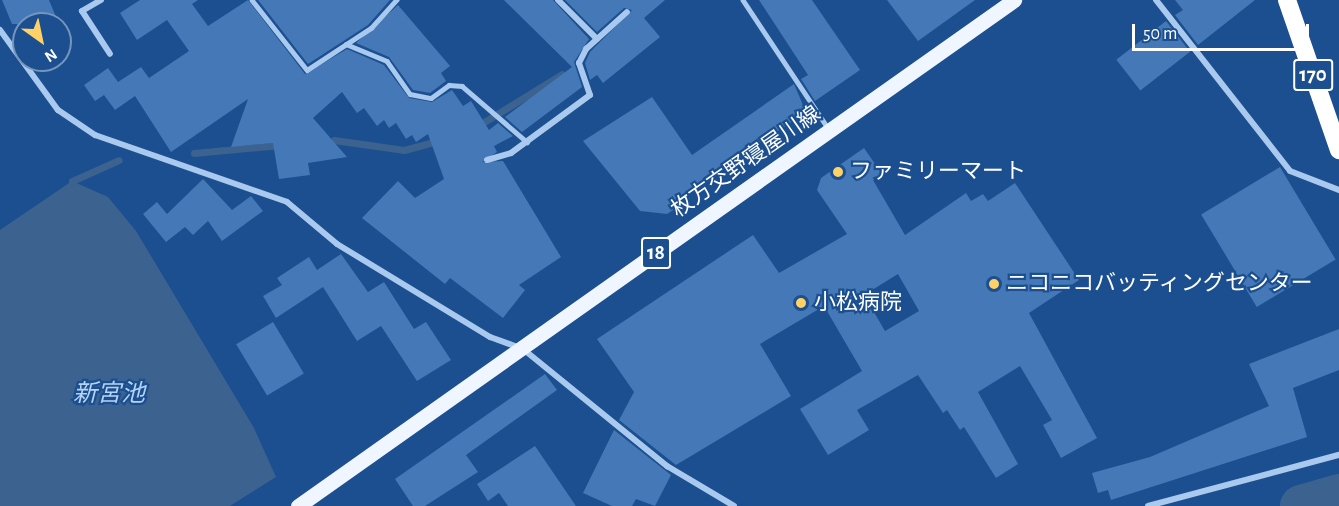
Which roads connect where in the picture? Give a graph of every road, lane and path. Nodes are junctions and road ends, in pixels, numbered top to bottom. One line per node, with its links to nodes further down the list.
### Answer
1 (101, 0): 13 (street)
2 (252, 0): 12 (lane)
3 (396, 0): 12 (lane)
4 (558, 0): 11 (street)
5 (743, 0): 14 (lane)
6 (1014, 0): 14 (main road, 枚方交野寝屋川線 / 18)
7 (1156, 0): 18 (street)
8 (1287, 0): 16 (highway, 170)
9 (627, 12): 11 (street)
10 (0, 30): 19 (street)
11 (597, 39): 15 (street)
12 (346, 44): 15 (lane)
13 (110, 54)
14 (829, 130): 19 (main road, 枚方交野寝屋川線 / 18)
15 (526, 142): 17 (street)
16 (1339, 150)
17 (487, 160)
18 (1339, 190)
19 (523, 349): 21 (main road, 枚方交野寝屋川線 / 18); 22 (street)
20 (1339, 455): 23 (street)
21 (298, 506)
22 (734, 506)
23 (1148, 506)

